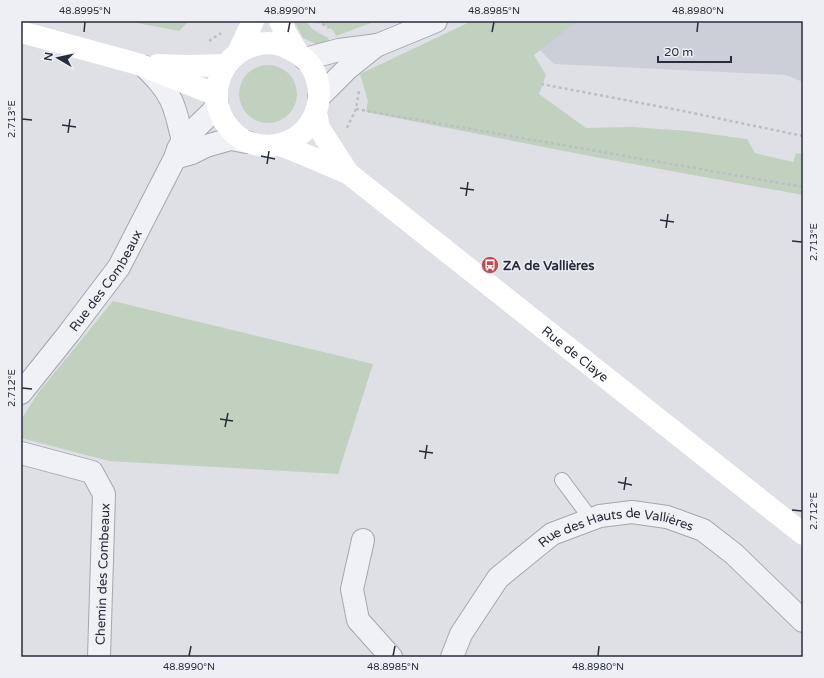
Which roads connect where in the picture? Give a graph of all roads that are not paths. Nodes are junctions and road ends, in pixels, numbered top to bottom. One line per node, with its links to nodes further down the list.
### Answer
1 (253, 21): 6 (street)
2 (280, 21): 5 (street)
3 (436, 21): 7 (street)
4 (21, 32): 8 (street)
5 (302, 56): 6 (street); 7 (street); 10 (street)
6 (232, 59): 8 (street); 9 (street)
7 (343, 60): 10 (street)
8 (141, 66): 9 (street); 13 (street)
9 (217, 99): 11 (street); 13 (street, Rue des Combeaux)
10 (318, 105): 12 (street); 14 (street, Rue de Claye)
11 (247, 142): 12 (street); 13 (street)
12 (280, 145): 14 (street, Rue de Claye)
13 (179, 149): 15 (street, Rue des Combeaux)
14 (348, 173): 19 (street, Rue de Claye)
15 (21, 393)
16 (21, 453): 22 (street, Chemin des Combeaux)
17 (562, 480): 18 (lane)
18 (591, 519): 21 (street, Rue des Hauts de Vallières); 24 (street, Rue des Hauts de Vallières)
19 (803, 534)
20 (363, 540): 23 (street)
21 (803, 621)
22 (98, 657)
23 (392, 657)
24 (452, 657)

